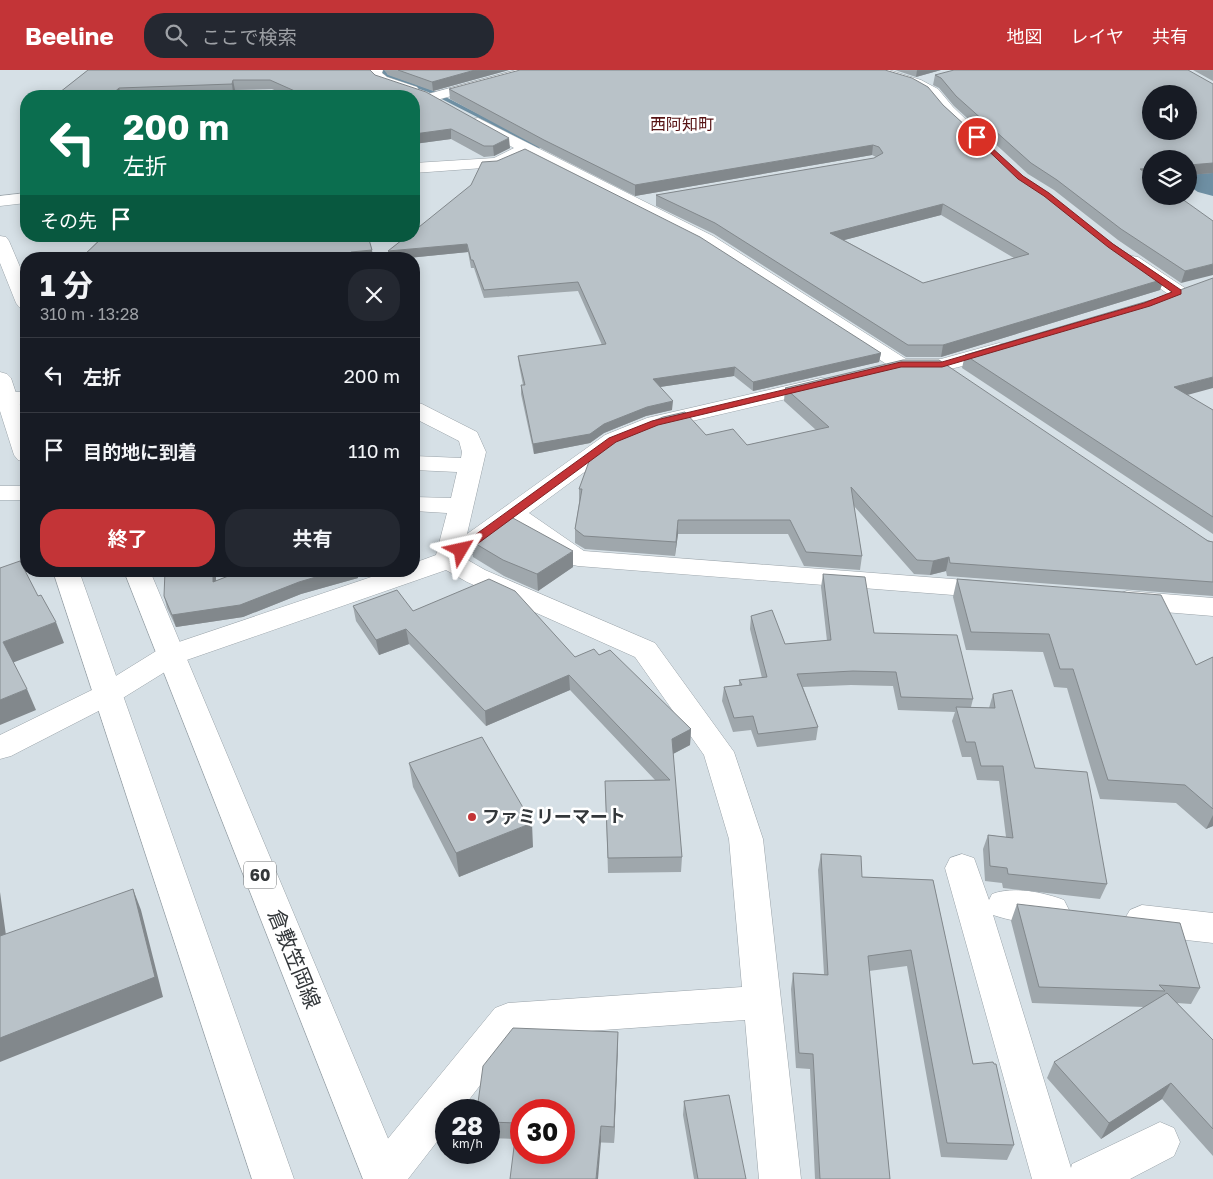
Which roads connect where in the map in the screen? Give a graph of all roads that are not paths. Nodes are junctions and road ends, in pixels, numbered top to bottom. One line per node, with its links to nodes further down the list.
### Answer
1 (376, 70): 6 (street)
2 (531, 70): 8 (street)
3 (875, 70): 5 (street)
4 (935, 78): 5 (street)
5 (916, 83): 11 (street)
6 (412, 90)
7 (420, 93): 8 (street)
8 (433, 97): 9 (street)
9 (450, 106)
10 (466, 115): 12 (street)
11 (984, 144)
12 (524, 148): 13 (street); 17 (street)
13 (420, 168)
14 (662, 198): 17 (street)
15 (20, 199): 16 (street)
16 (0, 201)
17 (633, 203): 24 (street)
18 (0, 240): 20 (street)
19 (1118, 251): 21 (street)
20 (20, 288)
21 (1155, 301)
22 (1016, 344): 23 (street)
23 (942, 364): 24 (street); 28 (street)
24 (901, 365): 25 (street)
25 (872, 372)
26 (0, 378): 29 (street)
27 (844, 378): 38 (street)
28 (967, 381)
29 (11, 399): 31 (street)
30 (420, 412): 33 (street)
31 (20, 433)
32 (420, 463): 33 (street)
33 (470, 466): 37 (street)
34 (0, 493): 35 (street)
35 (20, 493)
36 (420, 504): 37 (street)
37 (461, 506): 39 (street)
38 (513, 513): 39 (street); 44 (street)
39 (448, 560): 40 (street); 53 (street)
40 (420, 570)
41 (68, 577): 48 (street)
42 (139, 577): 47 (street, 倉敷笠岡線 / 60)
43 (398, 577): 47 (street)
44 (1014, 591)
45 (1104, 598): 46 (street)
46 (1213, 606)
47 (171, 655): 48 (street); 55 (street, 倉敷笠岡線 / 60)
48 (108, 694): 49 (street); 56 (street)
49 (0, 748)
50 (962, 868): 58 (street)
51 (1004, 904): 52 (street)
52 (1213, 928)
53 (763, 1002): 55 (street); 57 (street)
54 (1160, 1142): 59 (street)
55 (383, 1178)
56 (273, 1179)
57 (780, 1179)
58 (1053, 1179)
59 (1086, 1179)

